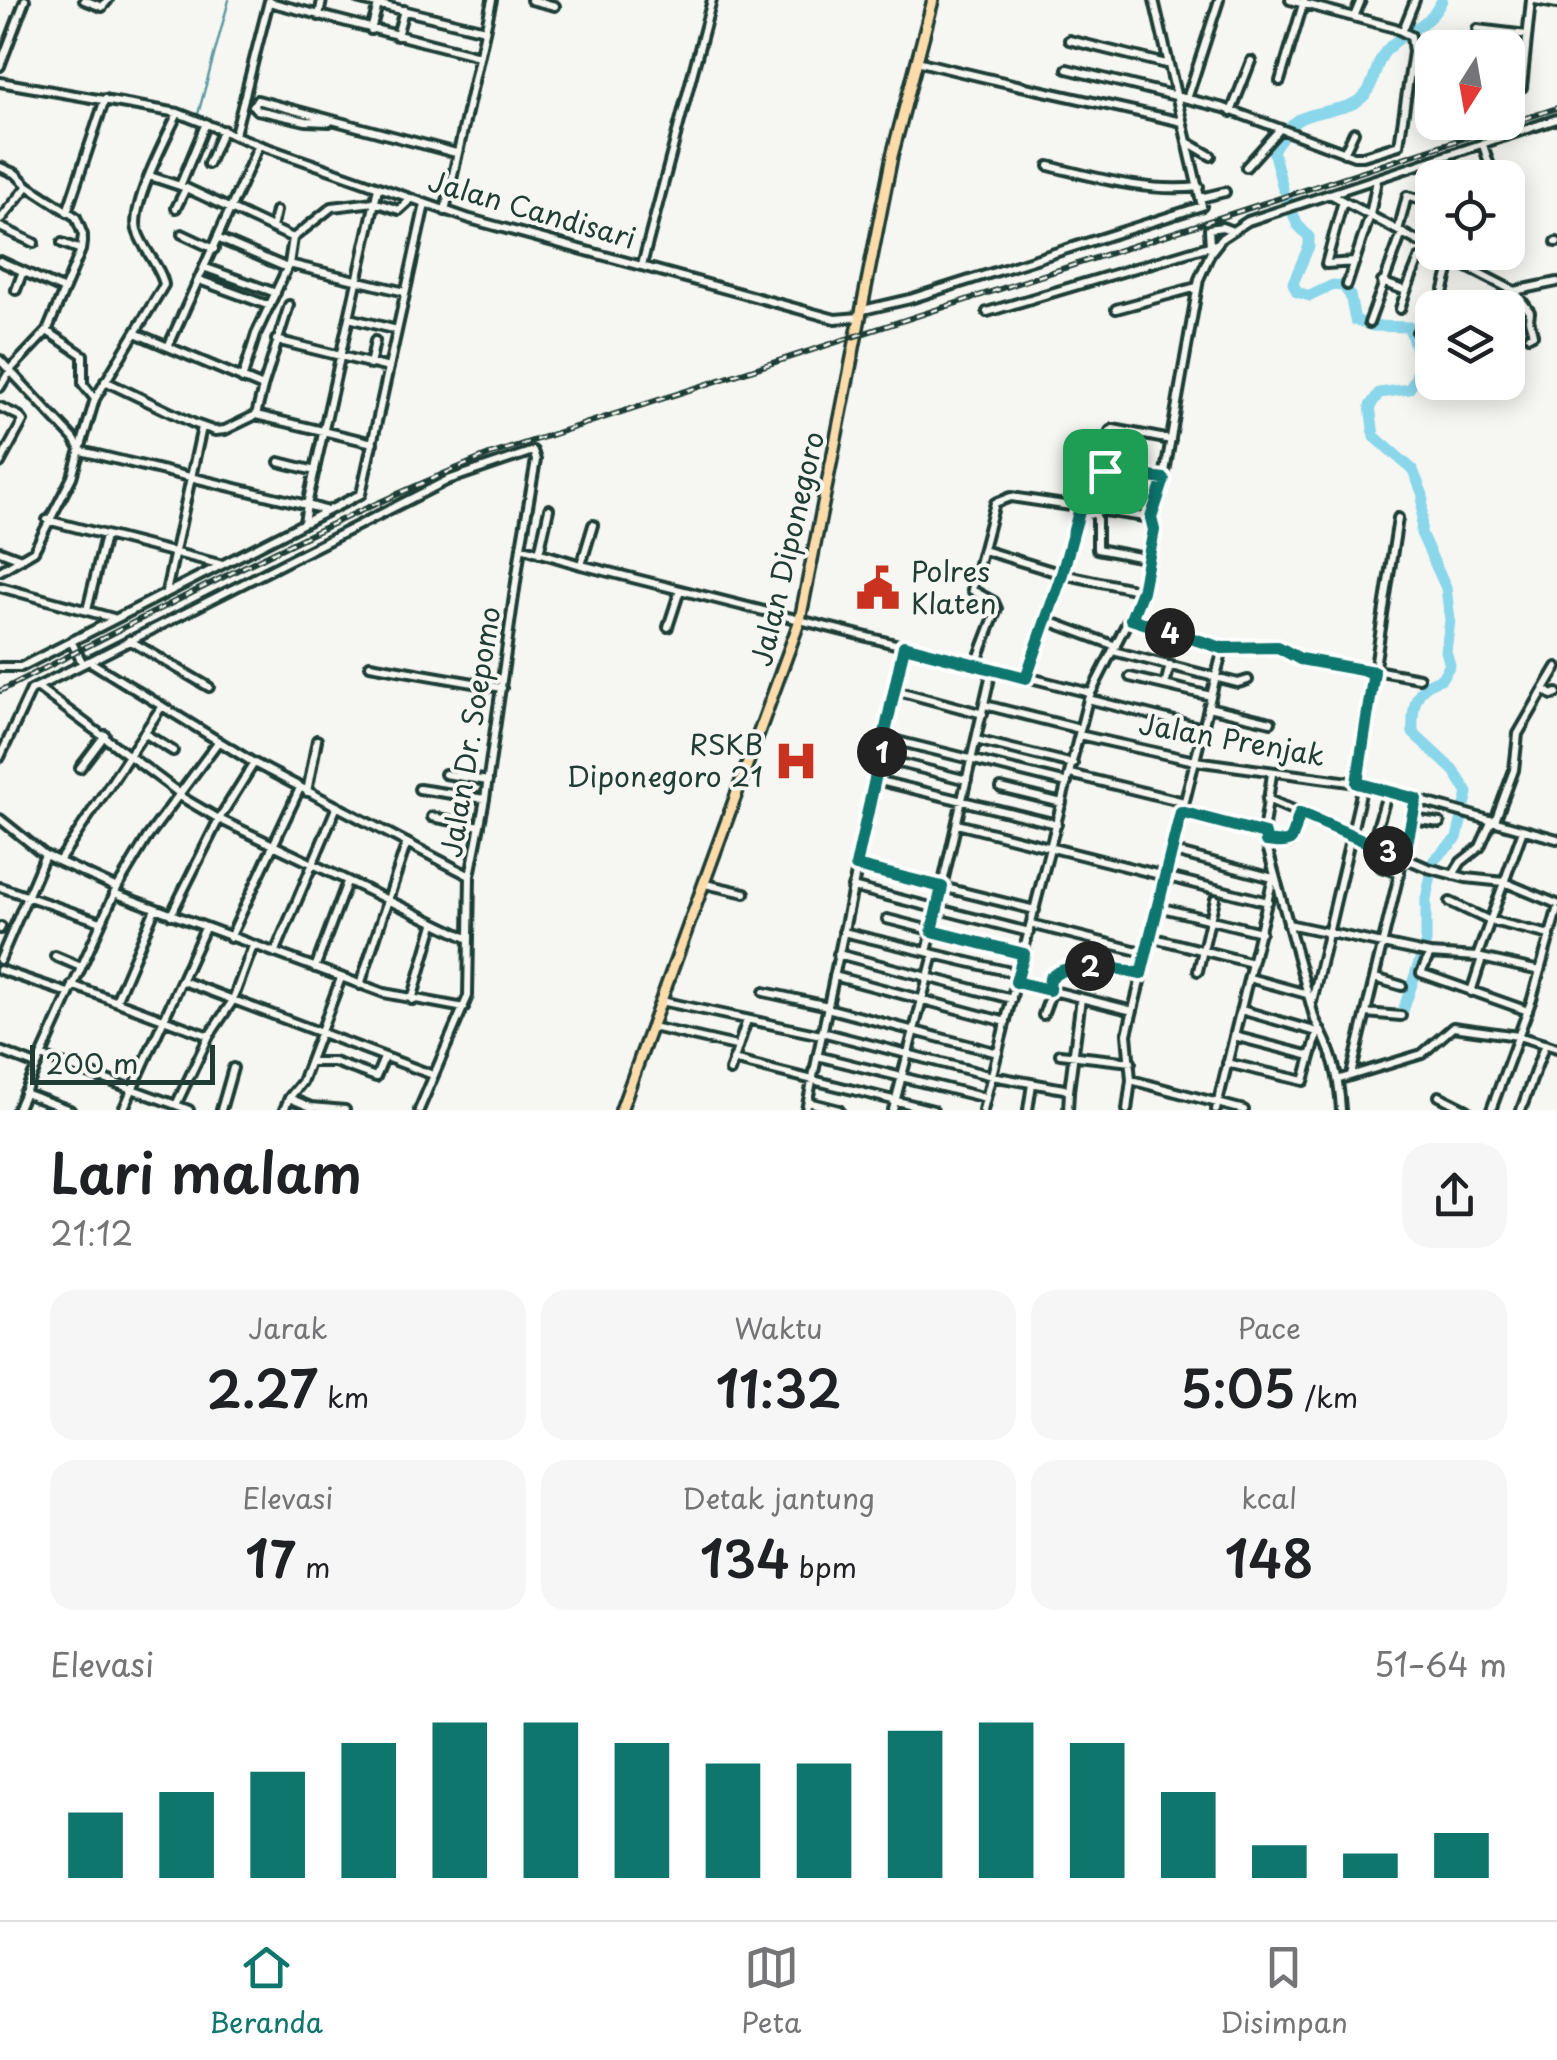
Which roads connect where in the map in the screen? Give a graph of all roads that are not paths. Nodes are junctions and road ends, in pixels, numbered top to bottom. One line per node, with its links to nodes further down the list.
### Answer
1 (25, 0): 36 (street)
2 (84, 0): 3 (street)
3 (108, 0)
4 (322, 0): 22 (street)
5 (360, 0): 19 (street)
6 (492, 0): 26 (street)
7 (531, 0): 20 (street)
8 (712, 0): 98 (street)
9 (933, 0): 33 (highway, Jalan Diponegoro)
10 (1154, 0): 35 (street)
11 (1219, 0): 42 (street)
12 (1290, 0): 17 (street)
13 (1362, 0): 23 (street)
14 (1415, 0): 27 (street)
15 (1533, 0): 18 (street); 28 (street)
16 (269, 1): 22 (street); 43 (street)
17 (1304, 2): 23 (street); 38 (street)
18 (1557, 4)
19 (378, 5): 21 (street); 25 (street)
20 (555, 6)
21 (404, 10): 26 (street); 29 (street)
22 (319, 16): 25 (street)
23 (1354, 17): 27 (street)
24 (1477, 29): 28 (street)
25 (372, 30): 29 (street)
26 (485, 30): 32 (street)
27 (1407, 33): 56 (street)
28 (1527, 35): 31 (street)
29 (398, 36): 32 (street)
30 (1070, 40): 35 (street)
31 (1525, 49)
32 (479, 56): 57 (street)
33 (917, 60): 46 (street); 123 (highway, Jalan Diponegoro)
34 (1251, 61): 44 (street)
35 (1167, 64): 40 (street)
36 (0, 66)
37 (1067, 69): 40 (street)
38 (1280, 81)
39 (0, 82): 41 (street, Jalan Candisari)
40 (1176, 96): 42 (street); 46 (street)
41 (105, 99): 45 (street, Jalan Candisari); 81 (street)
42 (1186, 99): 44 (street)
43 (244, 100): 52 (street); 57 (street)
44 (1231, 112): 50 (street)
45 (178, 113): 48 (street, Jalan Candisari); 64 (street)
46 (1182, 122): 53 (street)
47 (1555, 122): 54 (street)
48 (206, 124): 49 (street, Jalan Candisari); 67 (street)
49 (222, 130): 52 (street, Jalan Candisari); 60 (street)
50 (1280, 130): 56 (street); 63 (street)
51 (1354, 132): 56 (street)
52 (235, 135): 55 (street, Jalan Candisari)
53 (1188, 142): 58 (street); 68 (street)
54 (1483, 145): 59 (street); 65 (street)
55 (259, 146): 71 (street, Jalan Candisari); 78 (street)
56 (1344, 153)
57 (456, 154): 79 (street)
58 (1211, 156)
59 (1488, 160)
60 (208, 164)
61 (1048, 166): 68 (street)
62 (0, 167): 66 (street)
63 (1246, 167)
64 (150, 176): 67 (street); 128 (street)
65 (1377, 180): 70 (street); 82 (street)
66 (28, 186): 81 (street); 83 (street)
67 (183, 187): 77 (street); 78 (street)
68 (1198, 188): 72 (street)
69 (1225, 192): 72 (street)
70 (1330, 194): 75 (street); 85 (street)
71 (376, 195): 74 (street, Jalan Candisari); 74 (street); 89 (street); 105 (street)
72 (1200, 198): 123 (street, Jalan Candisari)
73 (1415, 198): 86 (street)
74 (411, 199): 76 (street, Jalan Candisari)
75 (1343, 201): 82 (street); 97 (street)
76 (425, 204): 79 (street, Jalan Candisari); 115 (street)
77 (176, 208)
78 (232, 209): 84 (street); 88 (street)
79 (444, 210): 98 (street, Jalan Candisari)
80 (276, 211): 84 (street)
81 (67, 212): 95 (street)
82 (1370, 215): 86 (street); 97 (street)
83 (0, 224): 92 (street)
84 (272, 228): 89 (street)
85 (1230, 230): 93 (street); 93 (street)
86 (1400, 232): 90 (street); 106 (street)
87 (182, 234): 94 (street)
88 (218, 238): 94 (street); 99 (street)
89 (293, 238): 99 (street)
90 (1415, 240)
91 (62, 242): 95 (street)
92 (34, 243)
93 (1214, 244): 109 (street); 122 (street)
94 (214, 248): 100 (street)
95 (81, 250): 110 (street)
96 (0, 262): 103 (street)
97 (1355, 262): 108 (street)
98 (642, 264): 123 (street, Jalan Candisari)
99 (287, 266): 105 (street); 116 (street)
100 (206, 268): 104 (street); 116 (street)
101 (1415, 269): 114 (street)
102 (1478, 270): 112 (street)
103 (22, 271): 110 (street); 111 (street)
104 (199, 280): 119 (street); 132 (street)
105 (356, 280): 115 (street); 124 (street)
106 (1382, 282): 114 (street); 125 (street)
107 (1557, 282): 113 (street)
108 (1348, 285)
109 (1197, 287): 120 (street); 147 (street)
110 (62, 289): 127 (street)
111 (16, 290)
112 (1514, 290)
113 (1521, 290)
114 (1406, 291): 121 (street)
115 (405, 292): 126 (street)
116 (276, 293): 119 (street)
117 (1525, 304): 129 (street)
118 (289, 305): 130 (street)
119 (270, 306): 138 (street)
120 (1116, 309)
121 (1400, 309)
122 (987, 312)
123 (862, 313): 184 (highway, Jalan Diponegoro)
124 (349, 318): 126 (street); 133 (street)
125 (1369, 323)
126 (397, 330): 136 (street)
127 (47, 331): 137 (street); 142 (street)
128 (135, 333): 132 (street); 139 (street)
129 (1529, 336)
130 (276, 340): 133 (street); 141 (street)
131 (375, 341): 135 (street)
132 (168, 347): 138 (street)
133 (340, 356): 135 (street); 146 (street)
134 (0, 360): 137 (street)
135 (370, 364): 136 (street)
136 (389, 368): 148 (street)
137 (11, 369): 140 (street); 150 (street)
138 (242, 379): 141 (street)
139 (105, 381): 142 (street); 145 (street)
140 (0, 387)
141 (263, 387): 144 (street)
142 (95, 399): 150 (street)
143 (0, 407): 151 (street)
144 (256, 415): 145 (street); 146 (street)
145 (202, 427): 154 (street)
146 (324, 430): 148 (street); 153 (street)
147 (1171, 440): 149 (street); 155 (street)
148 (373, 443): 159 (street)
149 (1106, 450)
150 (81, 451): 154 (street); 162 (street)
151 (0, 462)
152 (279, 462): 153 (street)
153 (315, 471): 156 (street)
154 (191, 478): 156 (street); 169 (street)
155 (1164, 479): 157 (street); 160 (street)
156 (307, 506): 159 (street); 163 (street)
157 (1087, 508): 160 (street); 167 (street); 172 (street); 176 (street)
158 (549, 509): 170 (street)
159 (326, 510): 163 (street)
160 (1151, 518): 172 (street)
161 (1398, 518): 199 (street)
162 (48, 520): 165 (street); 171 (street)
163 (304, 522): 173 (street)
164 (593, 525): 174 (street)
165 (105, 536): 169 (street); 181 (street)
166 (521, 546): 170 (street); 187 (street, Jalan Dr. Soepomo); 208 (street, Jalan Dr. Soepomo)
167 (983, 550): 176 (street); 193 (street)
168 (0, 551): 171 (street)
169 (174, 553): 173 (street); 180 (street)
170 (539, 553): 174 (street)
171 (22, 559): 175 (street)
172 (1150, 559): 179 (street)
173 (220, 564): 180 (street)
174 (581, 565): 178 (street)
175 (0, 571)
176 (1062, 574): 179 (street); 185 (street)
177 (0, 586): 181 (street)
178 (680, 590): 184 (street); 186 (street)
179 (1142, 591): 183 (street)
180 (166, 593): 182 (street)
181 (87, 610): 182 (street)
182 (114, 618): 188 (street)
183 (1131, 619): 190 (street); 191 (street)
184 (800, 620): 189 (street); 288 (highway, Jalan Diponegoro)
185 (1046, 620): 191 (street); 202 (street)
186 (668, 628)
187 (129, 640): 192 (street); 207 (street)
188 (70, 641): 192 (street); 196 (street)
189 (904, 646): 193 (street); 210 (street)
190 (1222, 648): 199 (street); 201 (street)
191 (1115, 649): 195 (street); 212 (street)
192 (86, 663): 206 (street); 214 (street, Jalan Dr. Soepomo)
193 (976, 664): 198 (street)
194 (370, 665): 208 (street)
195 (1170, 665): 201 (street); 205 (street)
196 (0, 667)
197 (1557, 667): 209 (street)
198 (992, 669): 202 (street); 216 (street)
199 (1375, 671): 203 (street); 242 (street)
200 (1130, 676): 205 (street)
201 (1216, 676): 204 (street); 213 (street)
202 (1026, 678): 212 (street)
203 (1419, 678)
204 (1248, 680)
205 (1165, 685): 213 (street)
206 (37, 687): 221 (street); 228 (street)
207 (209, 687)
208 (502, 688): 240 (street, Jalan Dr. Soepomo)
209 (1544, 689): 211 (street); 261 (street)
210 (895, 690): 216 (street, Jalan Prenjak); 222 (street)
211 (1557, 693)
212 (1089, 696): 218 (street); 219 (street)
213 (1211, 696): 215 (street)
214 (162, 706): 220 (street); 225 (street, Jalan Dr. Soepomo)
215 (1208, 707): 217 (street); 218 (street)
216 (984, 709): 219 (street, Jalan Prenjak); 224 (street)
217 (1271, 722)
218 (1203, 728): 231 (street)
219 (1080, 732): 231 (street, Jalan Prenjak); 233 (street)
220 (144, 733): 226 (street); 227 (street)
221 (105, 735): 227 (street); 234 (street)
222 (884, 738): 229 (street); 230 (street)
223 (317, 740): 245 (street)
224 (976, 740): 230 (street); 233 (street)
225 (218, 742): 232 (street, Jalan Dr. Soepomo); 247 (street)
226 (173, 751)
227 (128, 753): 247 (street); 277 (street)
228 (0, 757)
229 (880, 758): 238 (street); 239 (street)
230 (972, 760): 239 (street); 241 (street)
231 (1194, 761): 237 (street, Jalan Prenjak); 252 (street)
232 (254, 764): 245 (street, Jalan Dr. Soepomo); 259 (street)
233 (1072, 764): 236 (street)
234 (80, 768)
235 (445, 774): 240 (street)
236 (1070, 774): 241 (street); 252 (street)
237 (1272, 774): 242 (street, Jalan Prenjak); 249 (street)
238 (876, 780): 251 (street); 279 (street)
239 (967, 780): 251 (street)
240 (488, 781): 248 (street, Jalan Dr. Soepomo)
241 (1067, 784): 253 (street)
242 (1360, 784): 246 (street, Jalan Prenjak); 267 (street)
243 (1001, 788): 253 (street)
244 (419, 789): 248 (street)
245 (304, 790): 254 (street, Jalan Dr. Soepomo); 271 (street)
246 (1388, 791): 250 (street, Jalan Prenjak); 270 (street)
247 (178, 794): 259 (street); 292 (street)
248 (485, 799): 265 (street, Jalan Dr. Soepomo)
249 (1267, 799): 256 (street); 268 (street)
250 (1416, 799): 260 (street); 261 (street, Jalan Prenjak)
251 (962, 801): 262 (street); 263 (street)
252 (1184, 802): 255 (street)
253 (1062, 803): 263 (street)
254 (337, 806): 272 (street, Jalan Dr. Soepomo); 278 (street)
255 (1181, 812): 268 (street); 274 (street)
256 (1300, 813): 267 (street); 268 (street)
257 (432, 817): 265 (street)
258 (0, 819): 275 (street)
259 (219, 819): 271 (street); 304 (street)
260 (1412, 819): 264 (street); 276 (street)
261 (1494, 820): 266 (street, Jalan Prenjak); 283 (street)
262 (957, 824): 273 (street); 291 (street)
263 (1057, 824): 273 (street)
264 (1440, 824)
265 (480, 826): 284 (street, Jalan Dr. Soepomo)
266 (1522, 830): 269 (street, Jalan Prenjak); 287 (street)
267 (1351, 834): 270 (street); 316 (street)
268 (1265, 838): 282 (street)
269 (1555, 840)
270 (1372, 844): 276 (street)
271 (272, 845): 278 (street); 319 (street)
272 (406, 845): 284 (street, Jalan Dr. Soepomo); 296 (street)
273 (1051, 846): 285 (street); 303 (street)
274 (1171, 852): 282 (street); 285 (street)
275 (45, 855): 277 (street); 294 (street)
276 (1404, 858): 281 (street); 283 (street)
277 (59, 861): 292 (street)
278 (311, 864): 286 (street); 326 (street)
279 (856, 866): 290 (street); 291 (street)
280 (1381, 867): 281 (street)
281 (1400, 874): 321 (street)
282 (1274, 875): 297 (street); 310 (street)
283 (1452, 875): 287 (street)
284 (470, 876): 320 (street)
285 (1165, 876): 297 (street); 299 (street)
286 (347, 882): 296 (street); 337 (street)
287 (1504, 882): 300 (street); 307 (street)
288 (704, 884): 293 (street); 362 (highway, Jalan Diponegoro)
289 (0, 887): 294 (street)
290 (852, 887): 301 (street); 314 (street)
291 (942, 887): 301 (street); 303 (street)
292 (116, 891): 302 (street); 308 (street)
293 (746, 894)
294 (28, 897): 308 (street); 334 (street)
295 (1215, 899): 306 (street)
296 (386, 901): 309 (street); 350 (street)
297 (1268, 902): 315 (street)
298 (1450, 902): 307 (street)
299 (1158, 907): 306 (street); 318 (street)
300 (1557, 907): 317 (street)
301 (937, 908): 312 (street); 313 (street)
302 (155, 909): 304 (street); 361 (street)
303 (1034, 910): 312 (street)
304 (171, 915): 311 (street)
305 (886, 919): 313 (street)
306 (1210, 920): 315 (street); 323 (street)
307 (1488, 920): 317 (street); 332 (street)
308 (101, 922): 336 (street)
309 (434, 924): 320 (street); 359 (street)
310 (1288, 924): 316 (street); 356 (street)
311 (204, 928): 319 (street); 348 (street)
312 (1030, 928): 325 (street); 328 (street)
313 (932, 931): 324 (street); 328 (street)
314 (842, 932): 324 (street); 327 (street)
315 (1261, 932): 335 (street)
316 (1328, 932): 321 (street); 364 (street)
317 (1550, 935): 330 (street)
318 (1150, 937): 323 (street); 325 (street)
319 (230, 938): 322 (street)
320 (468, 939): 366 (street)
321 (1384, 945): 329 (street); 347 (street)
322 (254, 946): 326 (street); 363 (street)
323 (1204, 950): 335 (street); 339 (street)
324 (930, 953): 343 (street); 345 (street)
325 (1146, 953): 341 (street)
326 (275, 954): 337 (street)
327 (838, 954): 342 (street); 343 (street)
328 (1024, 954): 345 (street)
329 (1427, 954): 332 (street); 354 (street)
330 (1545, 955): 333 (street); 340 (street)
331 (55, 956): 336 (street)
332 (1480, 957): 340 (street); 354 (street)
333 (1557, 958)
334 (0, 960)
335 (1252, 963): 346 (street)
336 (80, 967): 349 (street)
337 (315, 968): 344 (street)
338 (0, 970): 355 (street)
339 (1198, 971)
340 (1540, 971): 369 (street)
341 (1141, 974): 352 (street); 368 (street)
342 (834, 976): 360 (street); 365 (street)
343 (927, 977): 358 (street); 360 (street)
344 (341, 978): 350 (street); 379 (street)
345 (1018, 978): 352 (street); 358 (street)
346 (1248, 978): 356 (street); 367 (street)
347 (1375, 978): 351 (street); 370 (street)
348 (182, 981): 363 (street); 373 (street)
349 (72, 985): 355 (street); 361 (street)
350 (360, 985): 359 (street)
351 (1402, 986)
352 (1050, 991): 357 (street); 371 (street)
353 (764, 992): 365 (street)
354 (1471, 992): 369 (street)
355 (68, 994): 391 (street)
356 (1307, 994): 364 (street)
357 (1082, 998): 368 (street); 393 (street)
358 (1012, 999): 375 (street)
359 (412, 1000): 366 (street)
360 (921, 1000): 375 (street); 377 (street)
361 (116, 1001): 373 (street)
362 (661, 1001): 374 (street); 376 (highway, Jalan Diponegoro)
363 (232, 1002): 379 (street); 381 (street)
364 (1311, 1004): 378 (street)
365 (827, 1007): 377 (street); 380 (street)
366 (464, 1008): 404 (street)
367 (1241, 1010): 378 (street); 382 (street)
368 (1132, 1011): 398 (street)
369 (1528, 1011): 383 (street)
370 (1366, 1013): 372 (street); 403 (street)
371 (1044, 1016)
372 (1401, 1016)
373 (165, 1019): 381 (street); 411 (street)
374 (747, 1020): 380 (street); 385 (street)
375 (1006, 1022): 388 (street)
376 (652, 1027): 385 (street); 430 (highway, Jalan Diponegoro)
377 (914, 1031): 388 (street); 389 (street)
378 (1320, 1032): 394 (street); 408 (street)
379 (320, 1034): 395 (street); 397 (street)
380 (821, 1034): 389 (street); 392 (street)
381 (209, 1036): 418 (street)
382 (1234, 1036): 394 (street); 399 (street)
383 (1518, 1036): 384 (street); 403 (street); 441 (street)
384 (1546, 1044): 386 (street); 442 (street)
385 (736, 1046): 396 (street)
386 (1557, 1048)
387 (0, 1052): 400 (street)
388 (998, 1053): 405 (street)
389 (908, 1054): 405 (street); 407 (street)
390 (1060, 1054): 393 (street)
391 (41, 1056): 400 (street); 411 (street)
392 (817, 1056): 406 (street); 407 (street)
393 (1074, 1056): 398 (street); 412 (street)
394 (1312, 1056): 399 (street)
395 (384, 1058): 397 (street); 404 (street)
396 (732, 1060): 402 (street); 406 (street)
397 (310, 1062): 415 (street)
398 (1131, 1062): 409 (street)
399 (1226, 1063): 420 (street)
400 (37, 1065): 413 (street)
401 (234, 1068): 426 (street)
402 (730, 1070)
403 (1351, 1075): 408 (street)
404 (433, 1076): 429 (street)
405 (992, 1076): 410 (street); 416 (street)
406 (812, 1078): 417 (street); 419 (street)
407 (902, 1078): 416 (street); 417 (street)
408 (1340, 1079): 439 (street)
409 (1131, 1080): 420 (street); 421 (street)
410 (1032, 1084): 412 (street); 435 (street)
411 (133, 1090): 418 (street); 424 (street)
412 (1069, 1092): 436 (street)
413 (24, 1093): 422 (street); 423 (street)
414 (1439, 1096): 440 (street)
415 (289, 1098): 427 (street); 428 (street)
416 (986, 1098): 434 (street)
417 (896, 1100): 432 (street); 433 (street)
418 (176, 1106): 425 (street)
419 (807, 1106): 431 (street)
420 (1217, 1106): 438 (street)
421 (1127, 1108): 437 (street)
422 (17, 1110)
423 (70, 1110)
424 (123, 1110)
425 (190, 1110)
426 (221, 1110)
427 (284, 1110)
428 (344, 1110)
429 (419, 1110)
430 (621, 1110)
431 (839, 1110)
432 (893, 1110)
433 (933, 1110)
434 (982, 1110)
435 (1028, 1110)
436 (1068, 1110)
437 (1141, 1110)
438 (1244, 1110)
439 (1340, 1110)
440 (1467, 1110)
441 (1491, 1110)
442 (1521, 1110)

